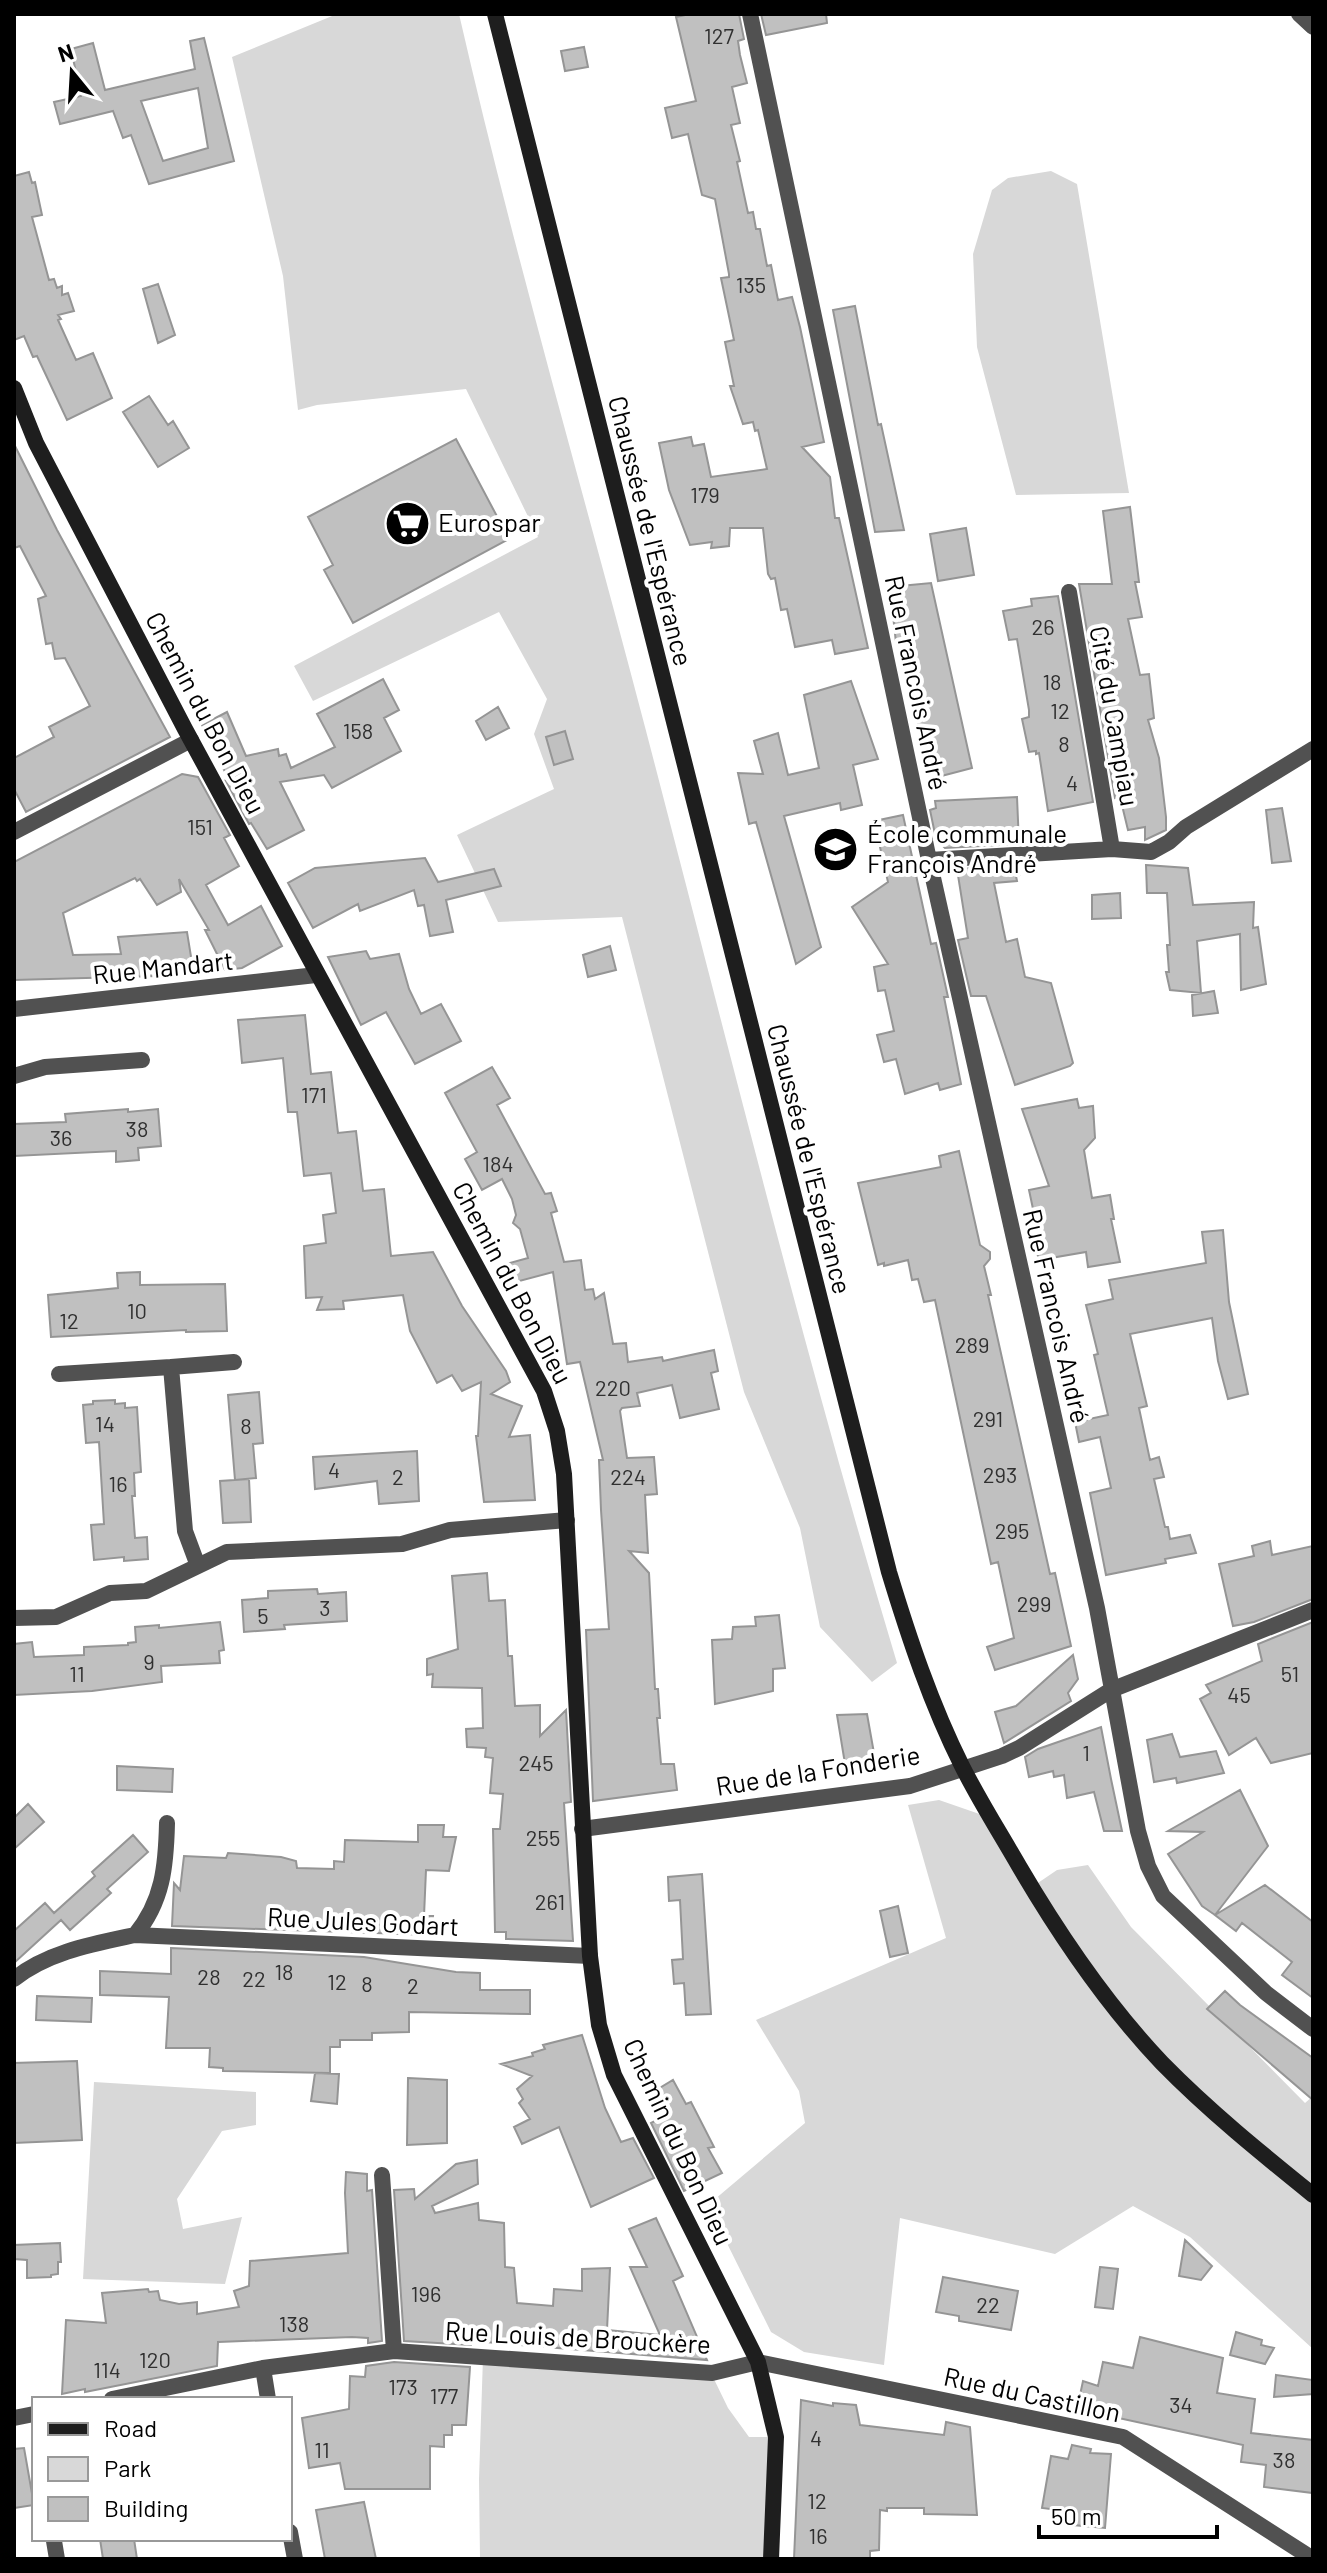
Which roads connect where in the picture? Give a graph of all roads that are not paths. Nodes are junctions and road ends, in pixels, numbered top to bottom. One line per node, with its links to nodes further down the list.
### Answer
1 (495, 14): 24 (main road, Chaussée de l'Espérance)
2 (750, 14): 11 (street, Rue Francois André)
3 (1299, 14): 4 (street)
4 (1313, 27)
5 (14, 388): 7 (main road, Chemin du Bon Dieu)
6 (1069, 592): 10 (street, Cité du Campiau)
7 (191, 740): 9 (street); 12 (main road, Chemin du Bon Dieu)
8 (1313, 749): 10 (street)
9 (14, 832)
10 (1112, 849): 11 (street)
11 (929, 860): 23 (street, Rue Francois André)
12 (316, 975): 13 (street, Rue Mandart); 19 (main road, Chemin du Bon Dieu)
13 (14, 1009)
14 (142, 1060): 15 (street)
15 (14, 1076)
16 (234, 1362): 17 (street)
17 (171, 1367): 18 (street); 20 (street)
18 (59, 1374)
19 (567, 1520): 20 (street); 26 (main road, Chemin du Bon Dieu)
20 (198, 1566): 22 (street)
21 (1313, 1610): 23 (street, Rue de la Fonderie)
22 (14, 1618)
23 (1111, 1690): 24 (street, Rue de la Fonderie); 30 (street, Rue Francois André)
24 (963, 1768): 26 (street, Rue de la Fonderie); 32 (main road, Chaussée de l'Espérance)
25 (167, 1823): 27 (street)
26 (582, 1829): 28 (main road, Chemin du Bon Dieu)
27 (135, 1935): 28 (street, Rue Jules Godart); 29 (street, Rue Jules Godart)
28 (590, 1956): 34 (main road, Chemin du Bon Dieu)
29 (15, 1975)
30 (1313, 2029)
31 (382, 2175): 33 (street)
32 (1313, 2195)
33 (394, 2351): 34 (street, Rue Louis de Brouckère); 35 (street, Rue Louis de Brouckère)
34 (758, 2362): 40 (main road, Chemin du Bon Dieu); 41 (street, Rue du Castillon)
35 (263, 2368): 36 (street, Rue Louis de Brouckère); 37 (street)
36 (122, 2397)
37 (268, 2397)
38 (54, 2541): 39 (street)
39 (57, 2559)
40 (771, 2559)
41 (1313, 2559)

